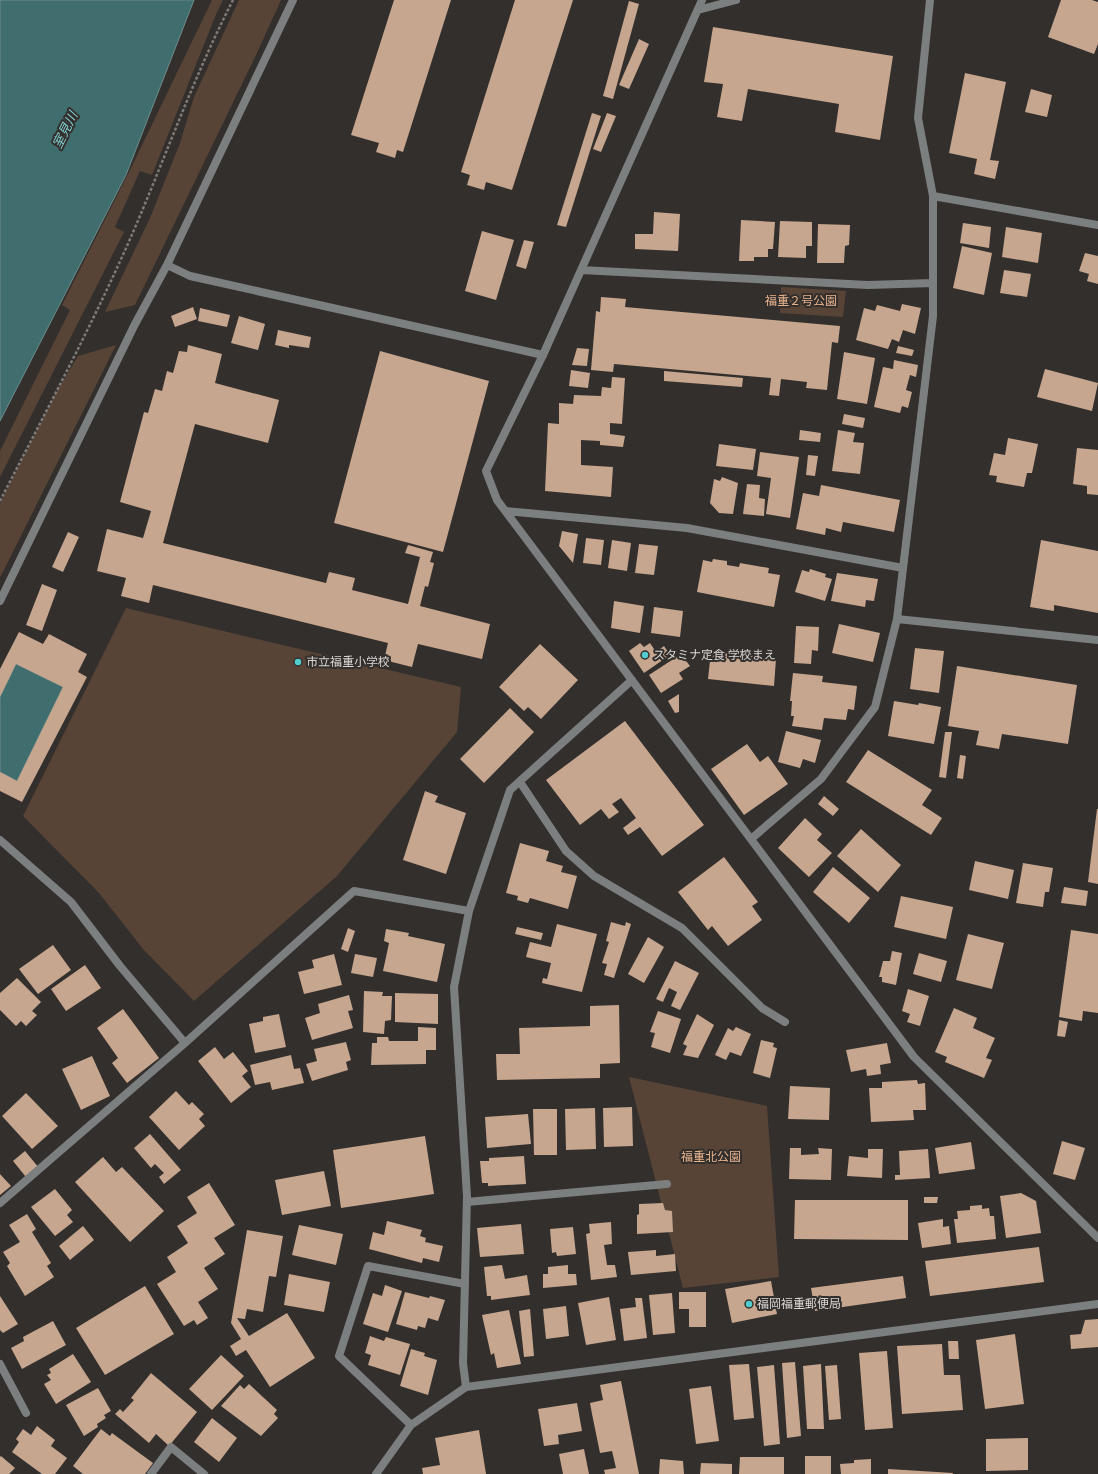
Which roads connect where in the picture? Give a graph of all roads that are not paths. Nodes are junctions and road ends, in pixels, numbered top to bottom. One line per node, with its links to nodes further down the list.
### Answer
1 (293, 0): 8 (street)
2 (702, 0): 5 (street)
3 (736, 0): 5 (street)
4 (930, 0): 6 (street)
5 (698, 10): 9 (street)
6 (933, 196): 7 (street); 10 (street)
7 (1098, 225)
8 (167, 265): 11 (street); 14 (street)
9 (581, 270): 10 (street); 11 (street)
10 (933, 283): 13 (street)
11 (543, 355): 12 (street)
12 (506, 511): 13 (street); 17 (street)
13 (903, 568): 15 (street)
14 (0, 601)
15 (897, 619): 16 (street); 19 (street)
16 (1098, 640)
17 (632, 680): 18 (street); 19 (street)
18 (520, 782): 21 (street); 22 (street)
19 (751, 839): 27 (street)
20 (0, 840): 23 (street)
21 (469, 911): 23 (street); 25 (street)
22 (785, 1022)
23 (185, 1043): 26 (street)
24 (667, 1184): 25 (street)
25 (467, 1202): 28 (street)
26 (0, 1203)
27 (1098, 1238)
28 (465, 1284): 31 (street); 33 (street)
29 (1098, 1304): 31 (street)
30 (0, 1364): 32 (street)
31 (466, 1387): 33 (street)
32 (26, 1413)
33 (411, 1424): 36 (street)
34 (151, 1474): 35 (street)
35 (204, 1474)
36 (376, 1474)

